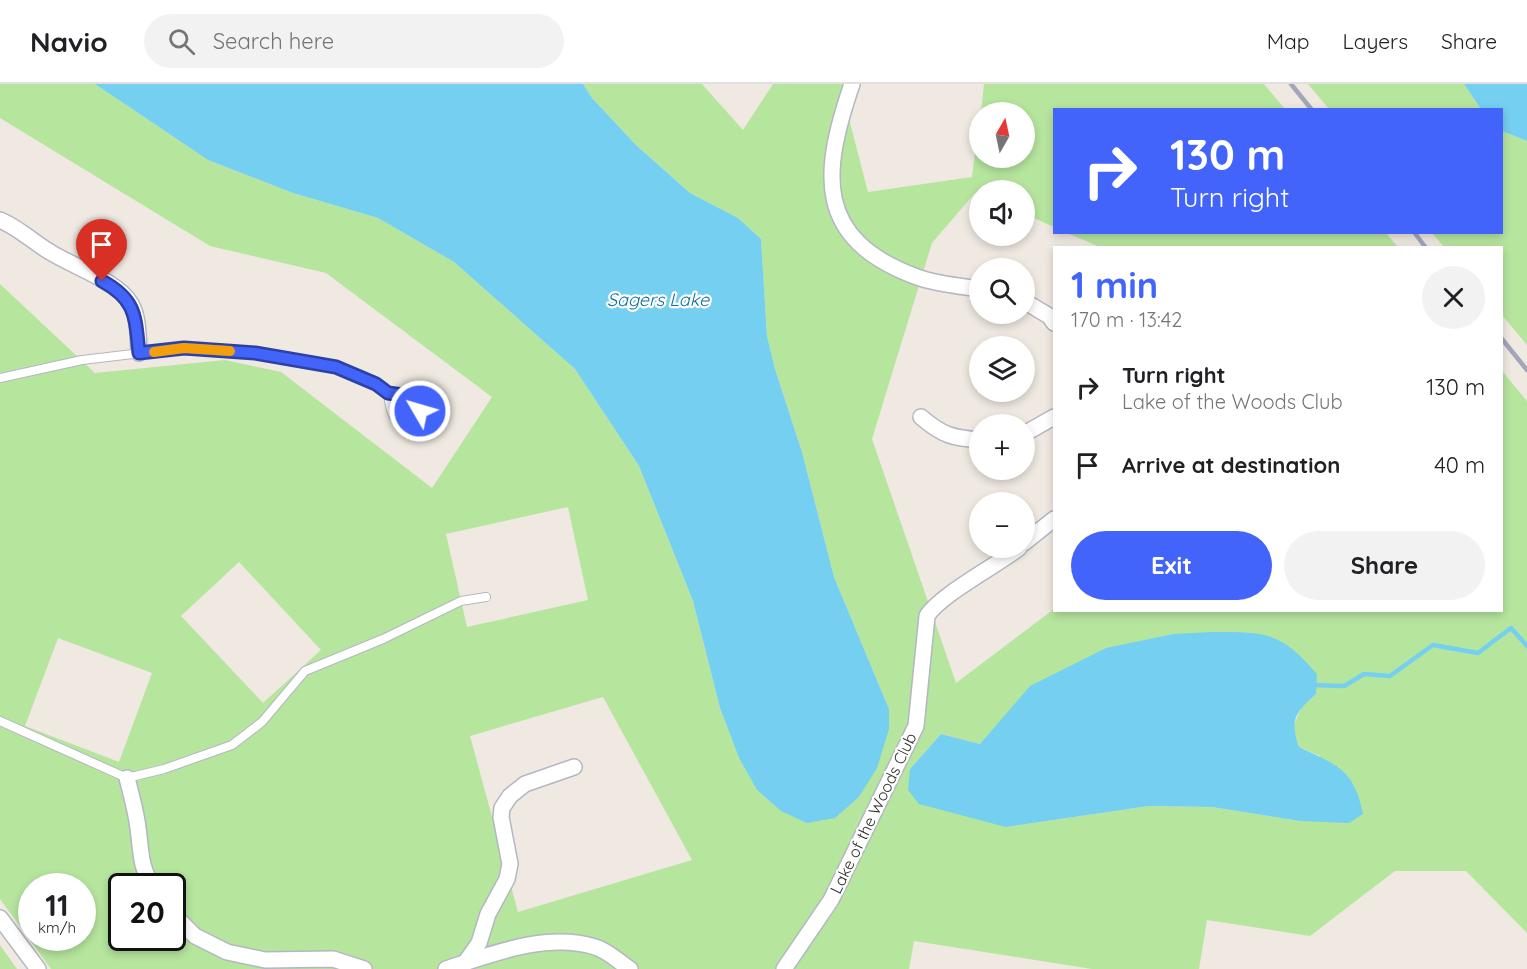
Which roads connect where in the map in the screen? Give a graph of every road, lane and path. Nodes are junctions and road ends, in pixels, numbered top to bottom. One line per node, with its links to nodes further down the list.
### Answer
1 (852, 84): 3 (street)
2 (0, 220): 6 (street)
3 (969, 287)
4 (1035, 308): 5 (street)
5 (1053, 322)
6 (139, 353): 7 (lane); 8 (lane)
7 (0, 378)
8 (388, 393): 8 (lane)
9 (921, 417): 12 (street)
10 (1053, 418): 11 (street)
11 (1035, 428)
12 (969, 439)
13 (1053, 520): 14 (street)
14 (1035, 534)
15 (1006, 558): 28 (street, Lake of the Woods Club)
16 (486, 597): 19 (lane)
17 (0, 721): 19 (lane)
18 (574, 767): 23 (street)
19 (128, 777): 20 (street)
20 (145, 873)
21 (0, 918): 24 (street)
22 (186, 927): 25 (street)
23 (465, 963): 26 (street); 27 (street)
24 (38, 969)
25 (364, 969)
26 (447, 969)
27 (630, 969)
28 (784, 969)

